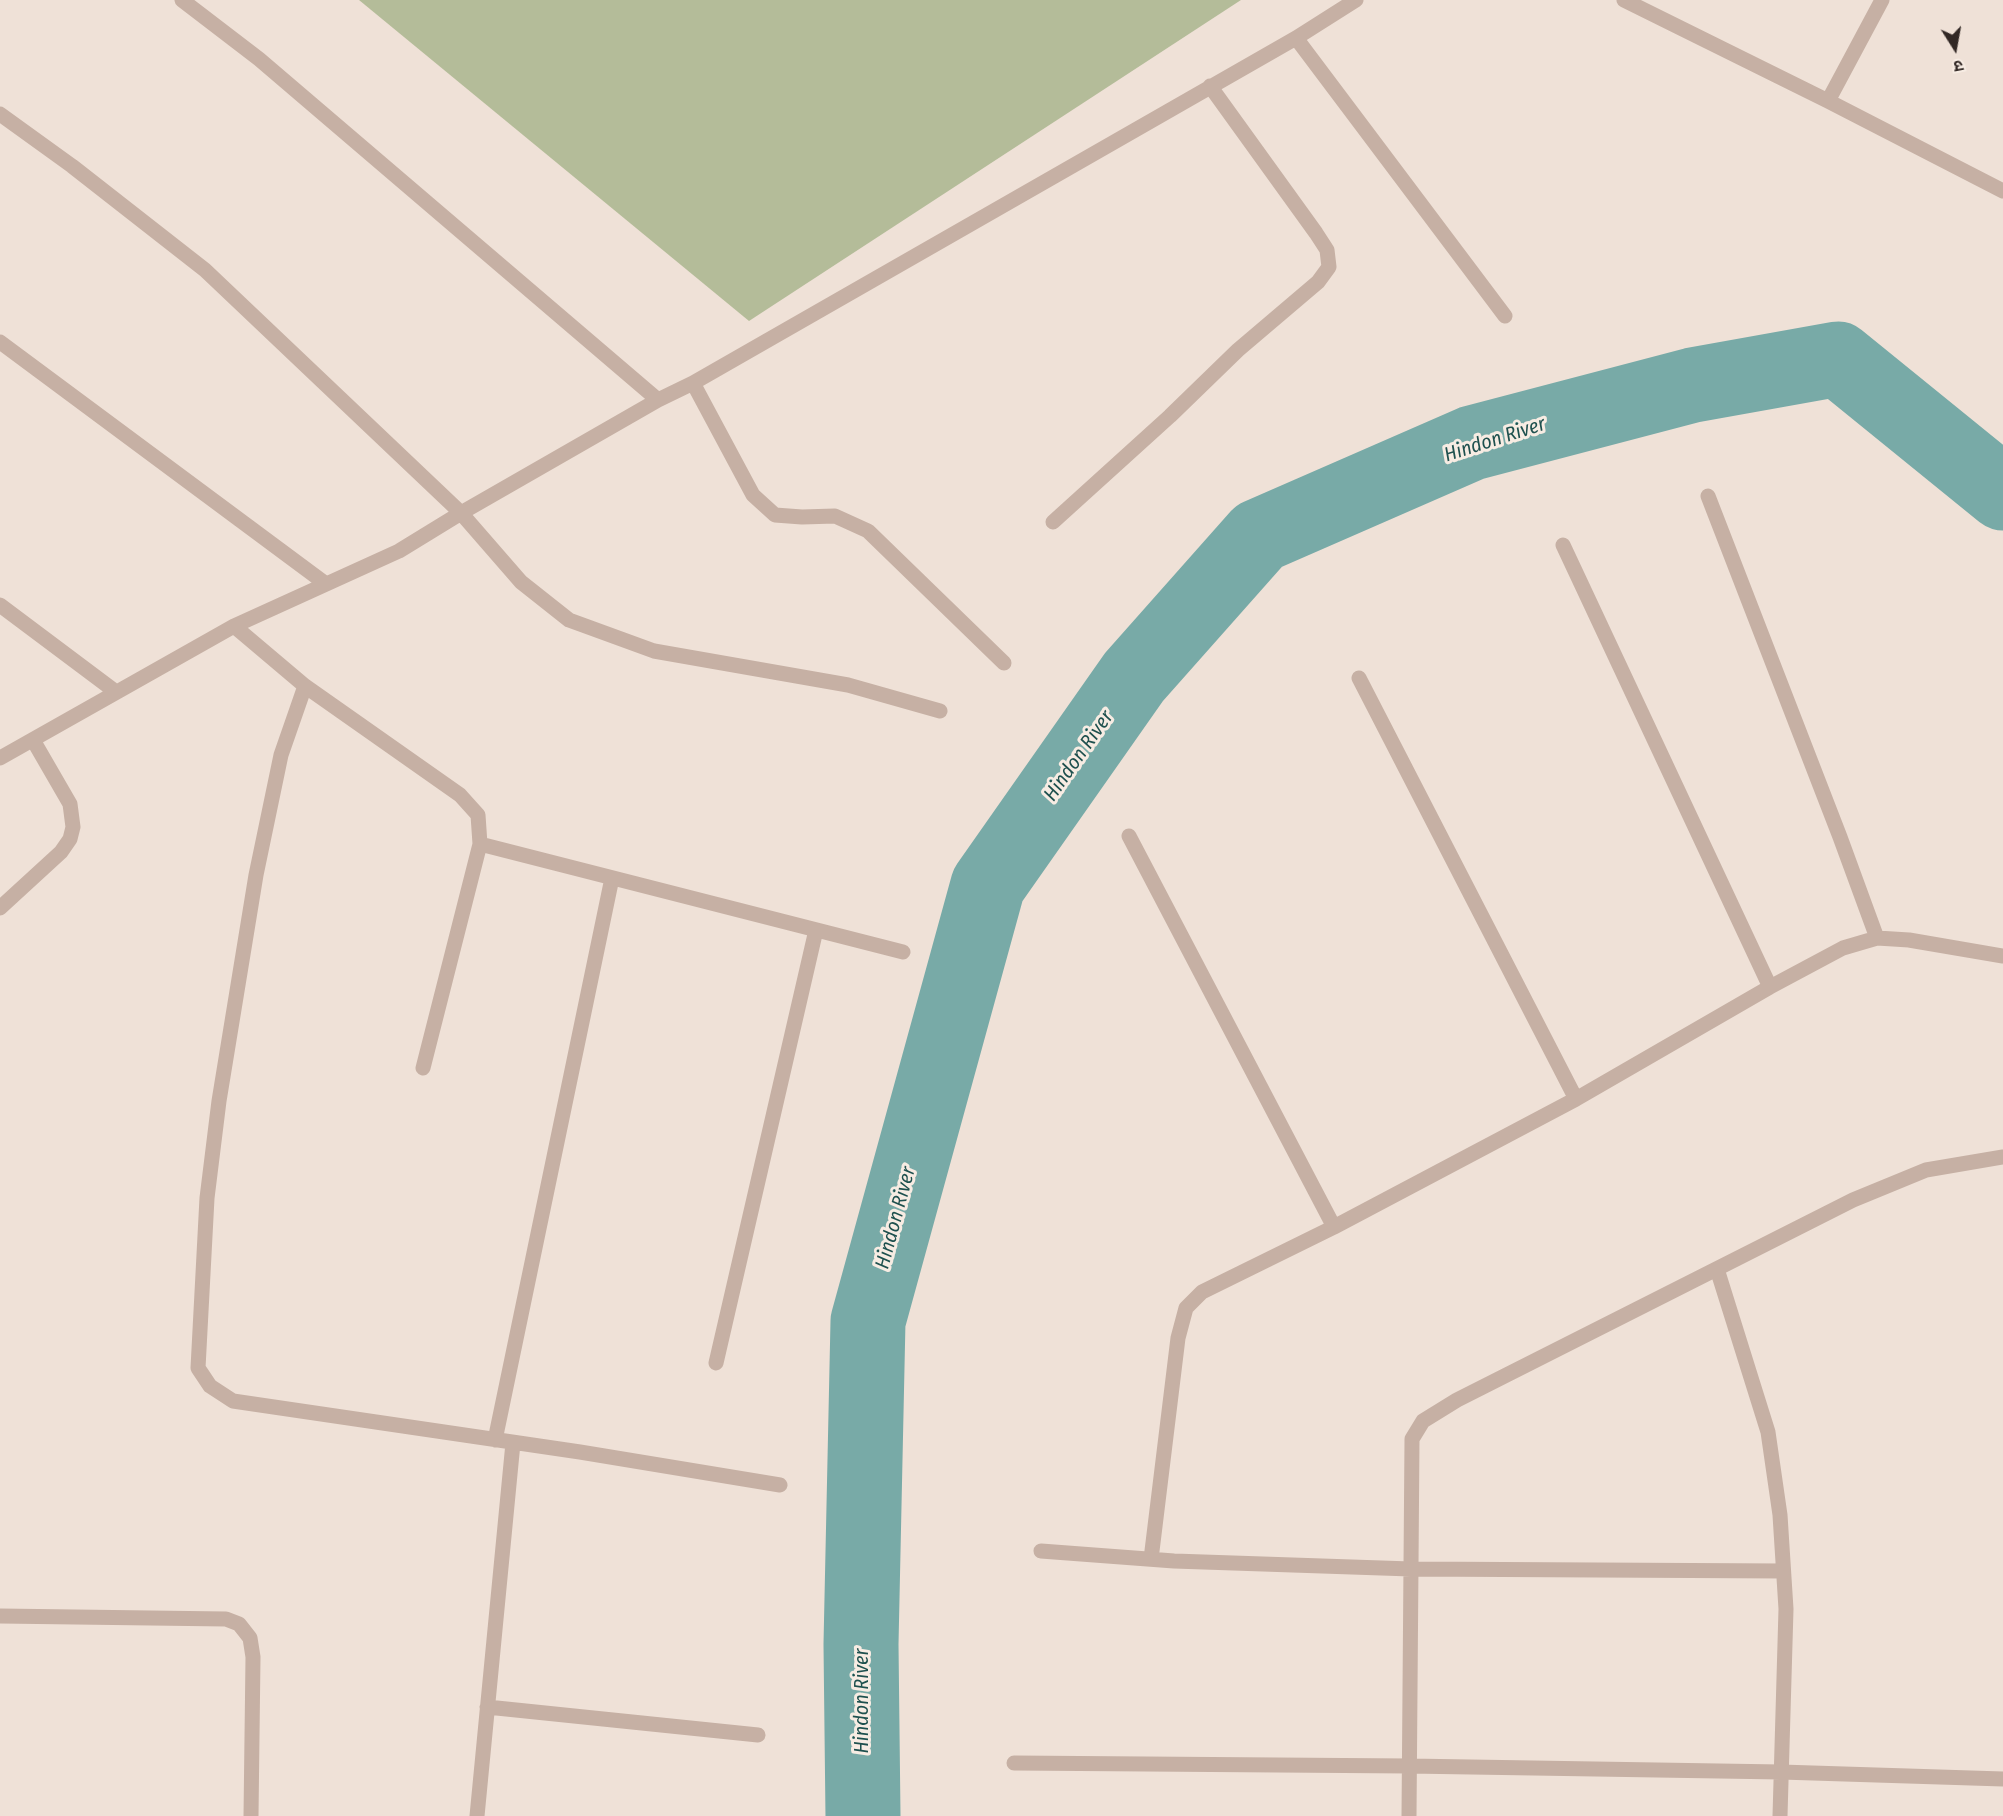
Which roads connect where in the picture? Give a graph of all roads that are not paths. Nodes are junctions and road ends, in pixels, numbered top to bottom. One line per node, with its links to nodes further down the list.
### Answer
1 (182, 0): 13 (street)
2 (1356, 0): 5 (street)
3 (1624, 0): 7 (street)
4 (1882, 0): 7 (street)
5 (1296, 38): 6 (street); 10 (street)
6 (1210, 86): 12 (street); 16 (street)
7 (1828, 100): 9 (street)
8 (0, 114): 15 (street)
9 (2003, 191)
10 (1505, 316)
11 (0, 342): 18 (street)
12 (693, 383): 13 (street); 21 (street)
13 (658, 400): 15 (street)
14 (1708, 496): 33 (street)
15 (461, 513): 18 (street); 25 (street)
16 (1053, 522)
17 (1563, 545): 36 (street)
18 (326, 584): 20 (street)
19 (0, 605): 24 (street)
20 (234, 626): 23 (street); 24 (street)
21 (1004, 663)
22 (1359, 678): 38 (street)
23 (305, 686): 29 (street); 43 (street)
24 (116, 693): 26 (street)
25 (940, 711)
26 (33, 740): 27 (street); 31 (street)
27 (0, 758)
28 (1130, 836): 40 (street)
29 (480, 844): 30 (street); 37 (street)
30 (612, 878): 32 (street); 43 (street)
31 (0, 908)
32 (816, 930): 34 (street); 42 (street)
33 (1876, 938): 35 (street); 36 (street)
34 (903, 952)
35 (2003, 956)
36 (1770, 987): 38 (street)
37 (423, 1068)
38 (1576, 1099): 40 (street)
39 (2003, 1157): 41 (street)
40 (1334, 1227): 47 (street)
41 (1717, 1269): 48 (street); 49 (street)
42 (716, 1363)
43 (495, 1440): 44 (street)
44 (513, 1443): 45 (street); 51 (street)
45 (780, 1485)
46 (1041, 1551): 47 (street)
47 (1151, 1559): 48 (street)
48 (1411, 1569): 49 (street); 54 (street)
49 (1783, 1571): 55 (street)
50 (0, 1616): 57 (street)
51 (488, 1707): 52 (street); 58 (street)
52 (758, 1735)
53 (1014, 1763): 54 (street)
54 (1409, 1766): 55 (street); 59 (street)
55 (1781, 1772): 56 (street); 60 (street)
56 (2003, 1779)
57 (251, 1816)
58 (477, 1816)
59 (1409, 1816)
60 (1780, 1816)

